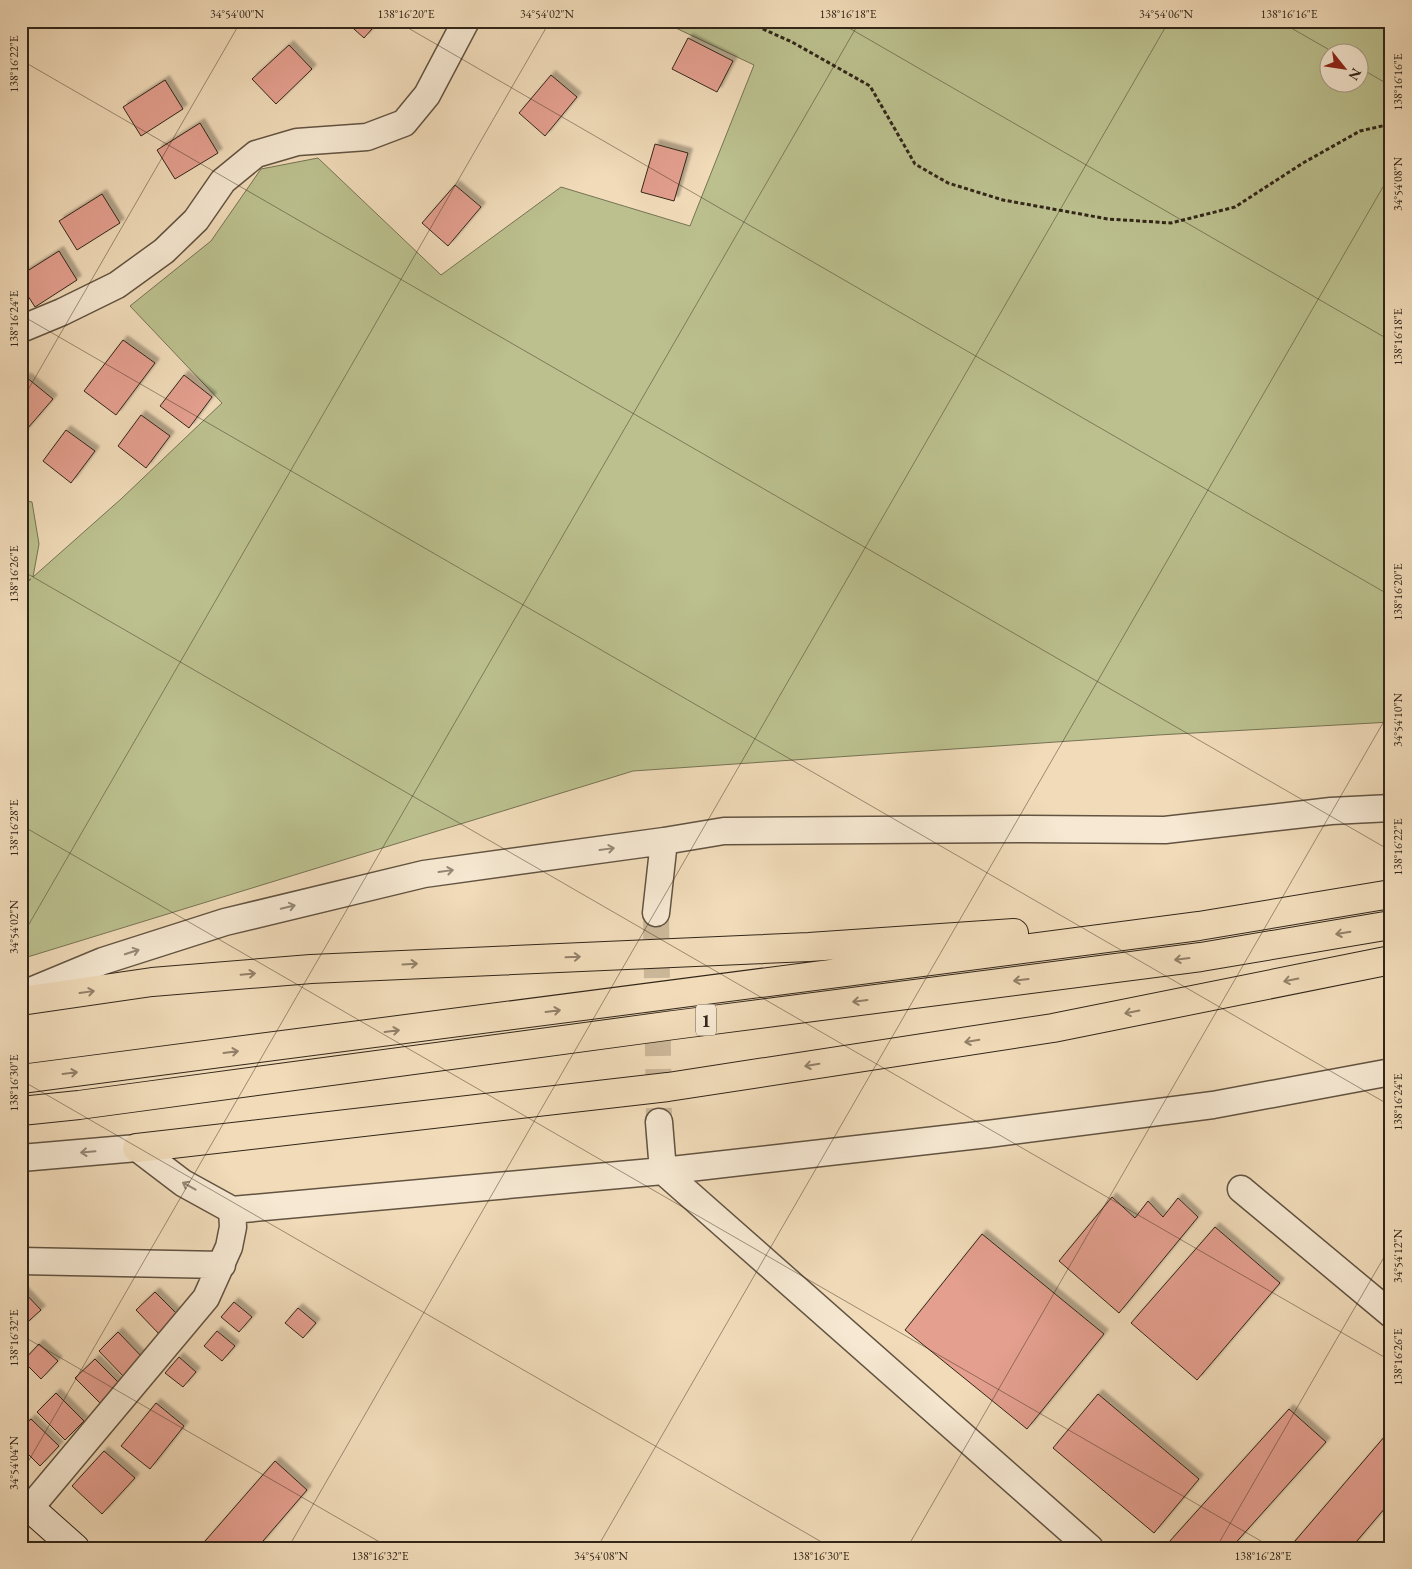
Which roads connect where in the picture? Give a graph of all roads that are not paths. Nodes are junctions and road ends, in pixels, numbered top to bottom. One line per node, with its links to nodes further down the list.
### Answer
1 (466, 21): 2 (street)
2 (21, 329)
3 (1391, 808): 4 (street)
4 (664, 841): 6 (street); 10 (street, one-way to 4)
5 (1391, 894): 7 (highway)
6 (656, 913)
7 (1246, 918): 11 (highway, one-way to 7); 13 (highway, one-way to 7)
8 (1391, 925): 14 (highway, 1, one-way to 14)
9 (1391, 960): 16 (highway, one-way to 16)
10 (21, 996)
11 (21, 1001)
12 (1391, 1072): 18 (street)
13 (21, 1079)
14 (21, 1111)
15 (659, 1122): 18 (street)
16 (137, 1148): 17 (street, one-way to 17); 20 (street, one-way to 16)
17 (21, 1158)
18 (663, 1171): 20 (street); 26 (street)
19 (1241, 1189): 23 (street)
20 (233, 1218): 22 (street)
21 (21, 1261): 22 (street)
22 (222, 1265): 24 (street)
23 (1391, 1314)
24 (26, 1504): 25 (street)
25 (76, 1548)
26 (1090, 1548)

